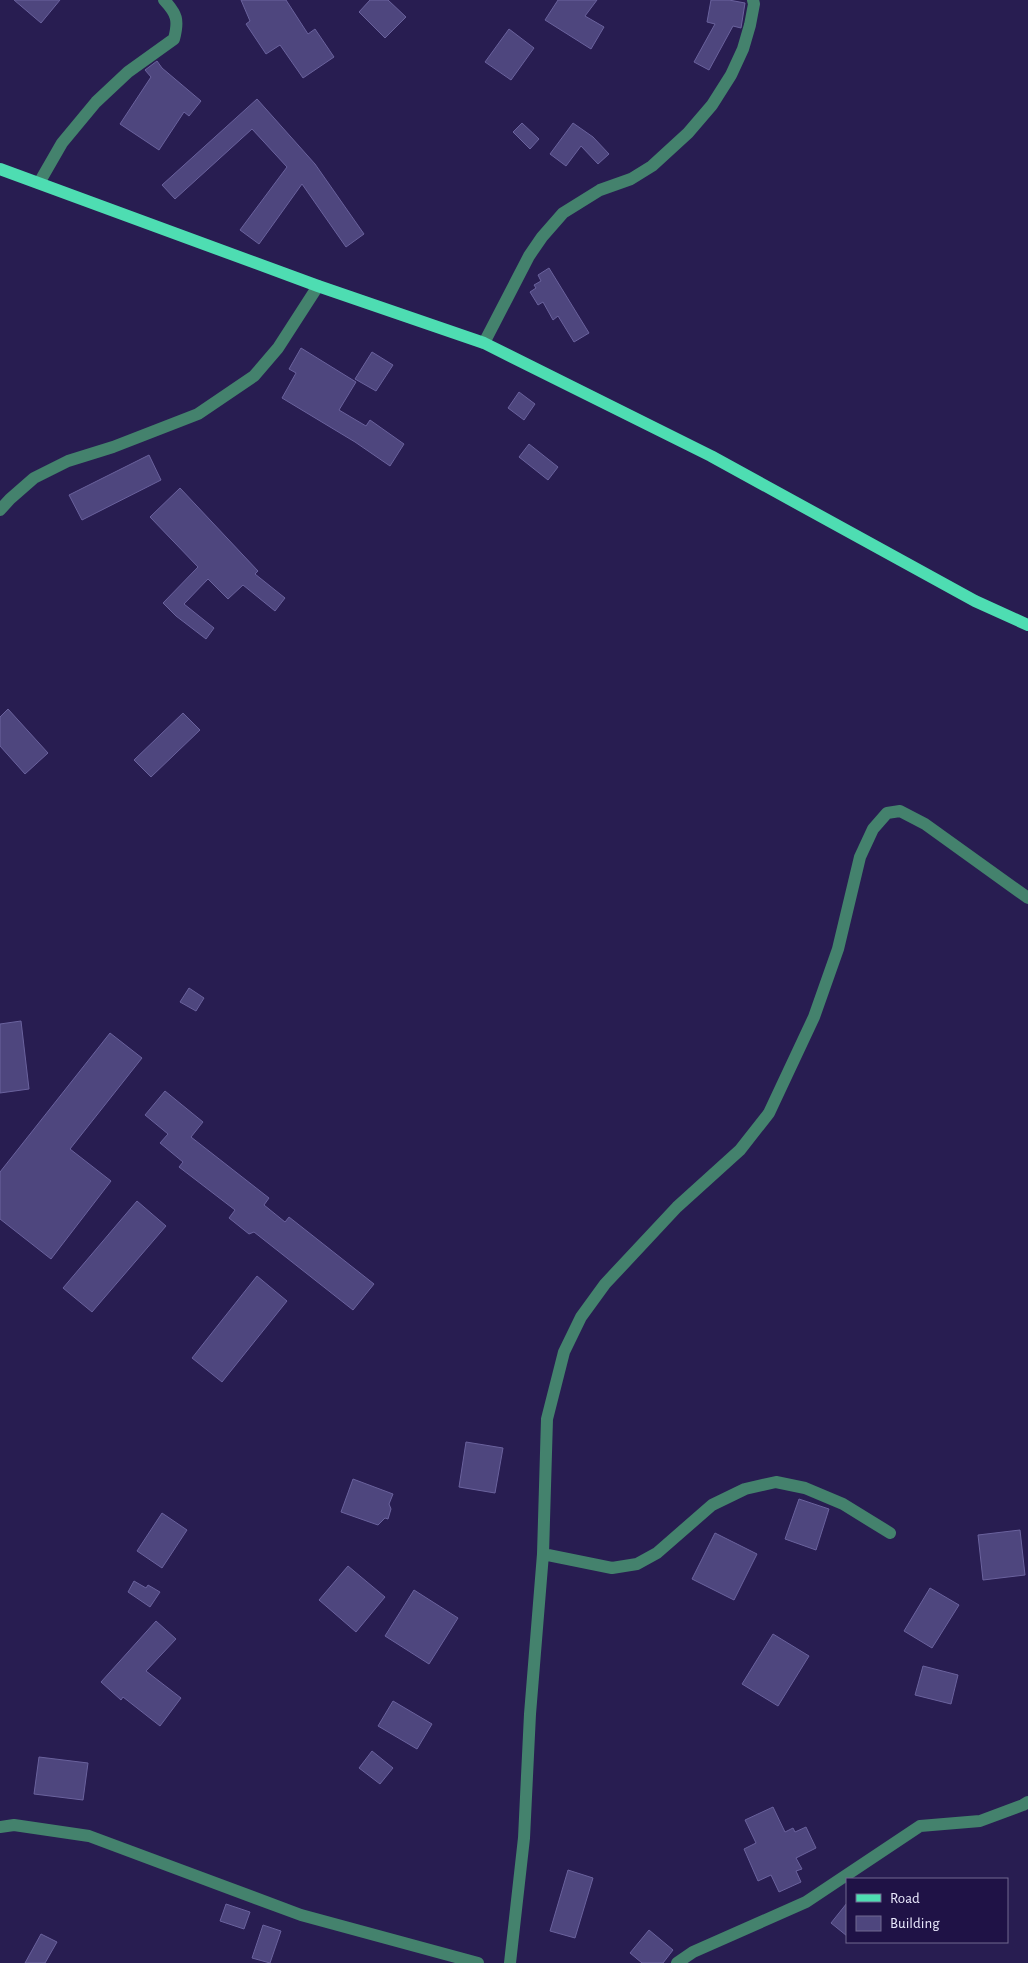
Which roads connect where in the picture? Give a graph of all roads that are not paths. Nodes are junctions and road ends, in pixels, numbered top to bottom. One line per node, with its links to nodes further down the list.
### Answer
1 (164, 0): 4 (street)
2 (753, 0): 6 (street)
3 (0, 169): 4 (main road)
4 (39, 183): 5 (main road)
5 (318, 286): 6 (main road); 7 (street)
6 (484, 343): 8 (main road)
7 (0, 510)
8 (1028, 625)
9 (1028, 898): 11 (street)
10 (890, 1532): 11 (street)
11 (544, 1554): 15 (street)
12 (1028, 1802): 16 (street)
13 (0, 1827): 14 (street)
14 (478, 1963)
15 (510, 1963)
16 (676, 1963)

